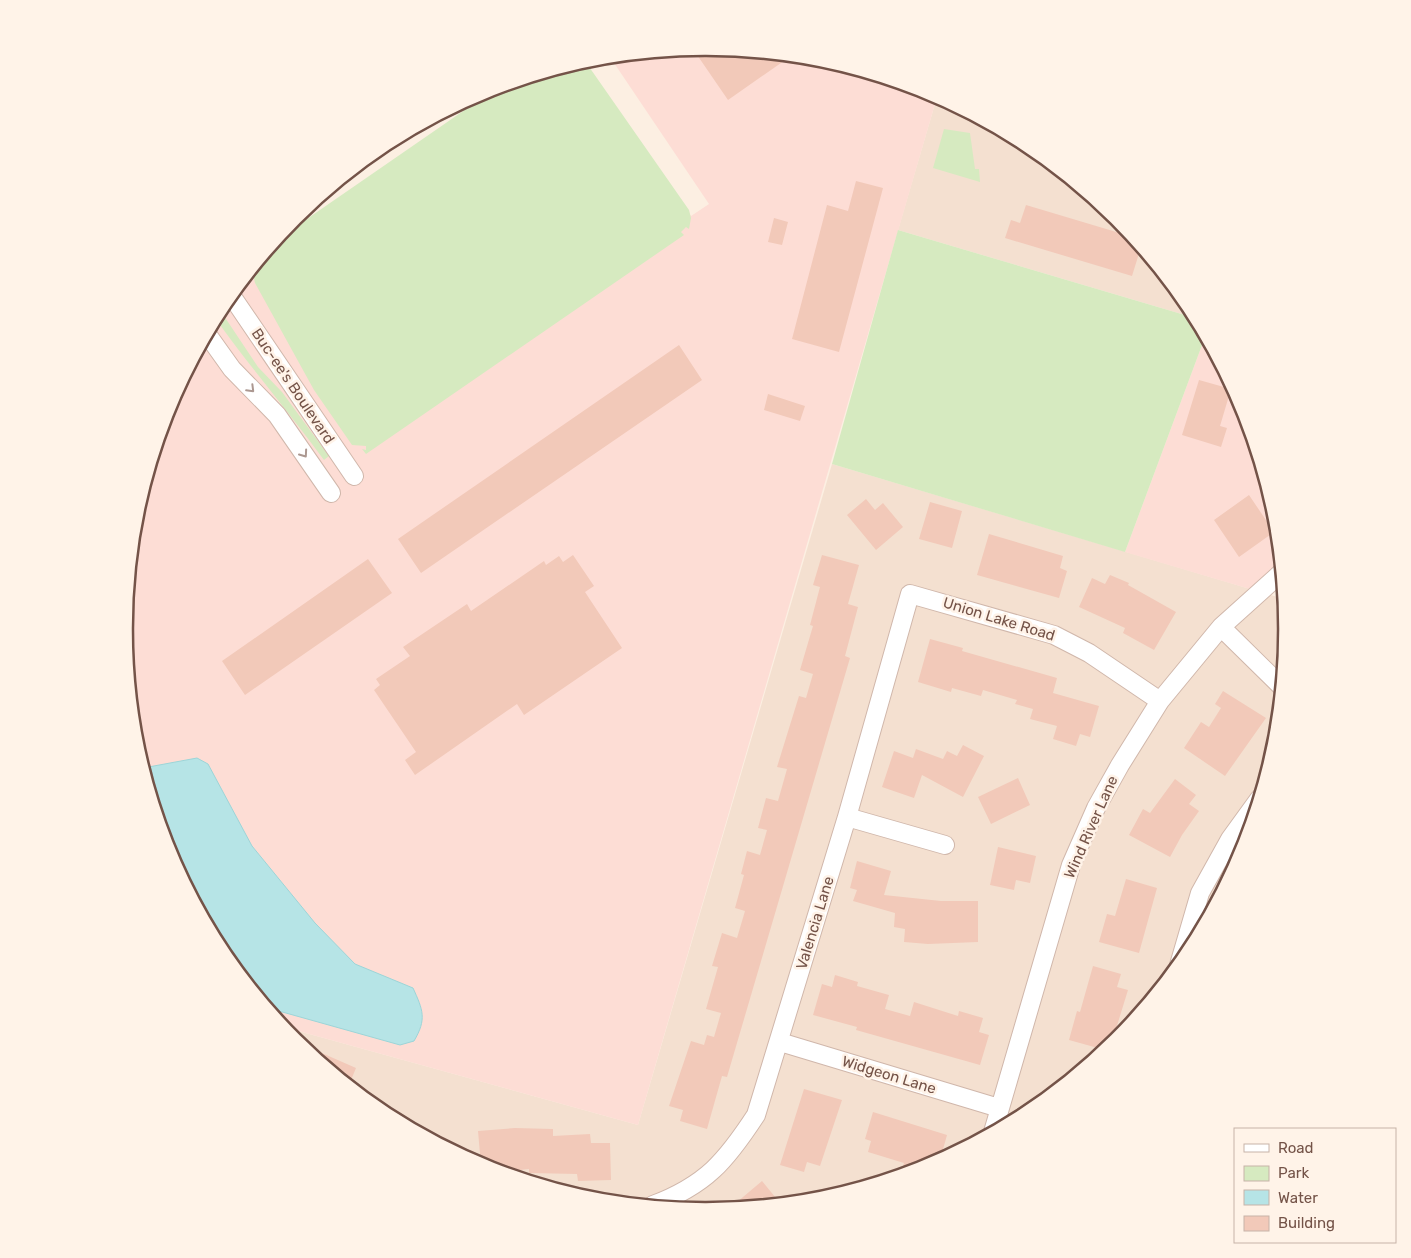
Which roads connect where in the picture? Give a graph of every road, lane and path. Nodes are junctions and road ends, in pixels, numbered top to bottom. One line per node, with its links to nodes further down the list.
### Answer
1 (236, 302): 3 (street, Buc-ee's Boulevard)
2 (211, 340): 4 (street, Buc-ee's Boulevard, one-way to 4)
3 (354, 476)
4 (331, 493)
5 (1276, 579): 7 (street, Wind River Lane)
6 (910, 594): 9 (street, Union Lake Road); 11 (street, Valencia Lane)
7 (1221, 627): 8 (street); 9 (street, Wind River Lane)
8 (1275, 681)
9 (1160, 701): 15 (street, Wind River Lane)
10 (1247, 815): 13 (street)
11 (847, 817): 12 (street); 14 (street, Valencia Lane)
12 (945, 845)
13 (1197, 923)
14 (780, 1042): 15 (street, Widgeon Lane); 17 (street, Valencia Lane)
15 (999, 1108): 16 (street, Wind River Lane)
16 (994, 1123)
17 (665, 1201)

